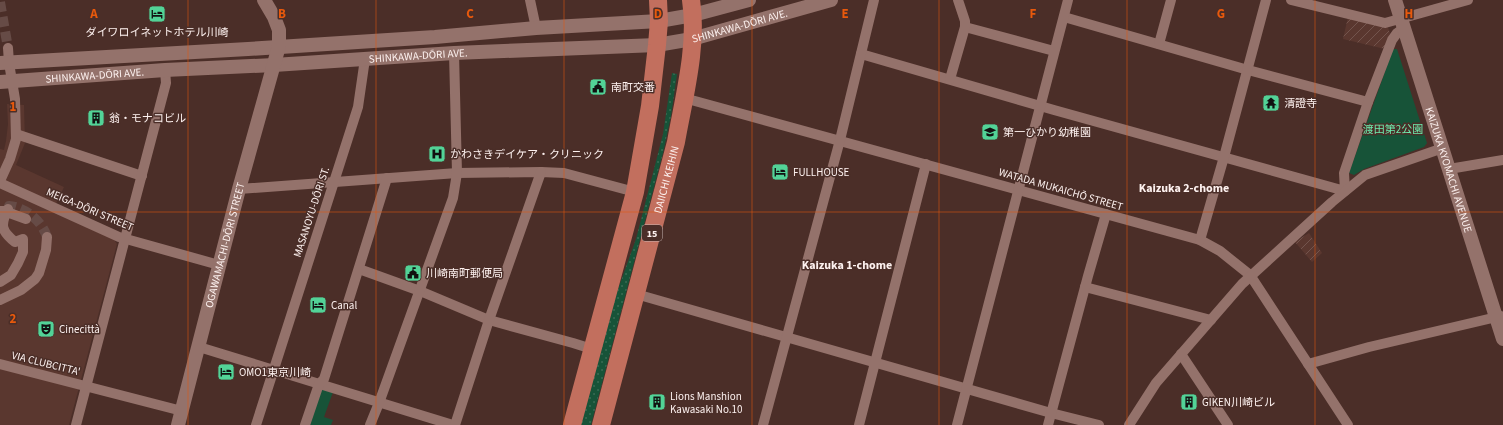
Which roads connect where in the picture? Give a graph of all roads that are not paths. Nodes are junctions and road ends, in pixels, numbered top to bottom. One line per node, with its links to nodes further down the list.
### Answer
1 (264, 0): 23 (main road, OGAWAMACHI-DŌRI STREET)
2 (530, 0): 19 (street)
3 (658, 0): 16 (highway, 15)
4 (748, 0): 14 (main road, SHINKAWA-DŌRI AVE.)
5 (831, 0): 20 (main road, SHINKAWA-DŌRI AVE.)
6 (874, 0): 27 (street)
7 (958, 0): 18 (street)
8 (1068, 0): 15 (street)
9 (1171, 0): 21 (street)
10 (1266, 0): 32 (street)
11 (1292, 0): 17 (street)
12 (1395, 0): 17 (main road, KAIZUKA KYOMACHI AVENUE)
13 (1468, 0): 17 (street)
14 (692, 8): 16 (main road, SHINKAWA-DŌRI AVE.); 20 (highway, DAIICHI KEIHIN / 15)
15 (1064, 17): 21 (street); 25 (street)
16 (659, 21): 19 (main road, SHINKAWA-DŌRI AVE.); 22 (highway, 15)
17 (1402, 23): 36 (street); 40 (main road, KAIZUKA KYOMACHI AVENUE)
18 (965, 27): 25 (street); 33 (street)
19 (536, 28): 23 (main road, SHINKAWA-DŌRI AVE.)
20 (692, 39): 22 (main road, SHINKAWA-DŌRI AVE.); 35 (highway, DAIICHI KEIHIN / 15)
21 (1159, 44): 32 (street)
22 (657, 45): 26 (main road, SHINKAWA-DŌRI AVE.); 54 (highway, 15)
23 (279, 46): 29 (main road, SHINKAWA-DŌRI AVE.); 30 (main road, OGAWAMACHI-DŌRI STREET)
24 (8, 48): 29 (street)
25 (1054, 50): 37 (street)
26 (454, 53): 28 (main road, SHINKAWA-DŌRI AVE.); 46 (street)
27 (861, 54): 33 (street); 39 (street)
28 (365, 59): 30 (main road, SHINKAWA-DŌRI AVE.); 50 (street, MASANOYU-DŌRI ST.)
29 (4, 63): 34 (street)
30 (274, 65): 31 (main road, SHINKAWA-DŌRI AVE.); 51 (main road, OGAWAMACHI-DŌRI STREET)
31 (165, 70): 34 (main road, SHINKAWA-DŌRI AVE.); 47 (street)
32 (1248, 70): 36 (street); 41 (street)
33 (950, 79): 37 (street)
34 (6, 82): 38 (street)
35 (684, 98): 39 (street, WATADA MUKAICHŌ STREET); 67 (highway, DAIICHI KEIHIN / 15)
36 (1368, 102): 53 (street)
37 (1040, 105): 41 (street); 52 (street)
38 (16, 134): 47 (street); 49 (street)
39 (840, 140): 43 (street, WATADA MUKAICHŌ STREET); 72 (street)
40 (1443, 148): 44 (main road, KAIZUKA KYOMACHI AVENUE); 53 (street)
41 (1224, 157): 53 (street); 60 (street)
42 (1503, 160): 44 (street)
43 (926, 164): 52 (street, WATADA MUKAICHŌ STREET); 77 (street)
44 (1449, 169): 69 (main road, KAIZUKA KYOMACHI AVENUE)
45 (541, 172): 46 (street); 54 (street); 70 (street)
46 (457, 173): 48 (street); 66 (street)
47 (142, 176): 59 (street)
48 (387, 178): 50 (street); 62 (street)
49 (0, 182): 59 (street, MEIGA-DŌRI STREET)
50 (333, 183): 51 (street); 80 (street, MASANOYU-DŌRI ST.)
51 (239, 189): 61 (main road, OGAWAMACHI-DŌRI STREET)
52 (1018, 190): 56 (street, WATADA MUKAICHŌ STREET); 83 (street)
53 (1345, 191): 63 (street)
54 (634, 192): 75 (highway, 15)
55 (4, 210): 57 (street); 64 (street)
56 (1106, 214): 60 (street, WATADA MUKAICHŌ STREET); 65 (street)
57 (26, 219)
58 (47, 237): 68 (street)
59 (125, 239): 61 (street, MEIGA-DŌRI STREET); 82 (street)
60 (1200, 240): 63 (street, WATADA MUKAICHŌ STREET)
61 (219, 265): 74 (main road, OGAWAMACHI-DŌRI STREET)
62 (359, 269): 66 (street); 81 (street)
63 (1250, 275): 71 (street); 79 (street, WATADA MUKAICHŌ STREET)
64 (0, 282)
65 (1085, 287): 71 (street); 86 (street)
66 (420, 292): 70 (street); 84 (street)
67 (636, 294): 72 (street); 94 (highway, DAIICHI KEIHIN / 15)
68 (0, 300)
69 (1499, 317): 73 (main road, KAIZUKA KYOMACHI AVENUE); 79 (street)
70 (489, 320): 75 (street); 92 (street)
71 (1211, 320): 76 (street)
72 (786, 337): 77 (street); 95 (street)
73 (1503, 339)
74 (199, 347): 80 (street); 85 (main road, OGAWAMACHI-DŌRI STREET)
75 (592, 349): 93 (highway, 15)
76 (1181, 354): 100 (street); 101 (street)
77 (875, 362): 83 (street); 96 (street)
78 (0, 364): 82 (street, VIA CLUBCITTA')
79 (1308, 364): 102 (street, WATADA MUKAICHŌ STREET)
80 (273, 370): 81 (street); 89 (street, MASANOYU-DŌRI ST.)
81 (319, 384): 84 (street); 90 (street)
82 (86, 386): 85 (street, VIA CLUBCITTA'); 87 (street)
83 (966, 388): 86 (street); 97 (street)
84 (379, 403): 91 (street); 92 (street)
85 (182, 410): 88 (main road, OGAWAMACHI-DŌRI STREET)
86 (1051, 413): 98 (street); 99 (street)
87 (76, 425)
88 (178, 425)
89 (256, 425)
90 (305, 425)
91 (370, 425)
92 (454, 425)
93 (572, 425)
94 (601, 425)
95 (763, 425)
96 (859, 425)
97 (957, 425)
98 (1048, 425)
99 (1099, 425)
100 (1128, 425)
101 (1228, 425)
102 (1348, 425)

